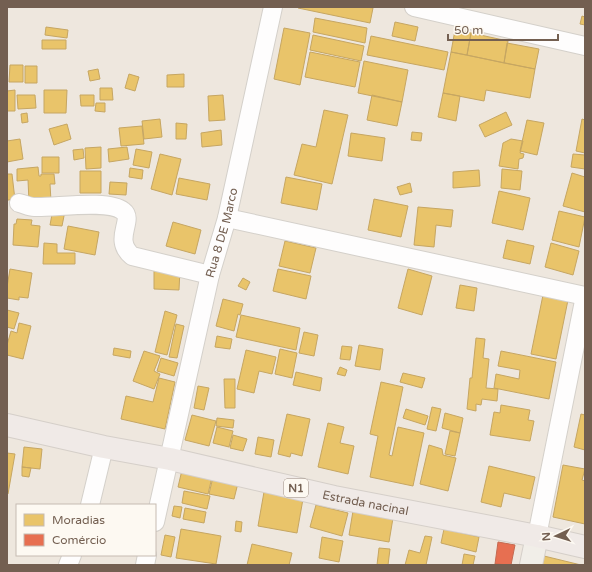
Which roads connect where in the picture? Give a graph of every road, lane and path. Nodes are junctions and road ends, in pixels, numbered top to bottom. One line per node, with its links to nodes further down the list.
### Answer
1 (273, 7): 5 (street, Rua 8 DE Marco)
2 (414, 7): 3 (street)
3 (585, 46)
4 (19, 203): 6 (street)
5 (227, 218): 6 (street, Rua 8 DE Marco); 7 (street)
6 (210, 275): 10 (street, Rua 8 DE Marco)
7 (585, 296): 13 (street)
8 (7, 425): 9 (highway, Estrada nacinal / N1)
9 (104, 447): 10 (highway, Estrada nacinal / N1); 11 (street)
10 (170, 459): 12 (street, Rua 8 DE Marco); 13 (highway, Estrada nacinal / N1)
11 (90, 504)
12 (156, 518)
13 (537, 536): 14 (highway, Estrada nacinal / N1); 15 (main road)
14 (585, 547)
15 (531, 565)

